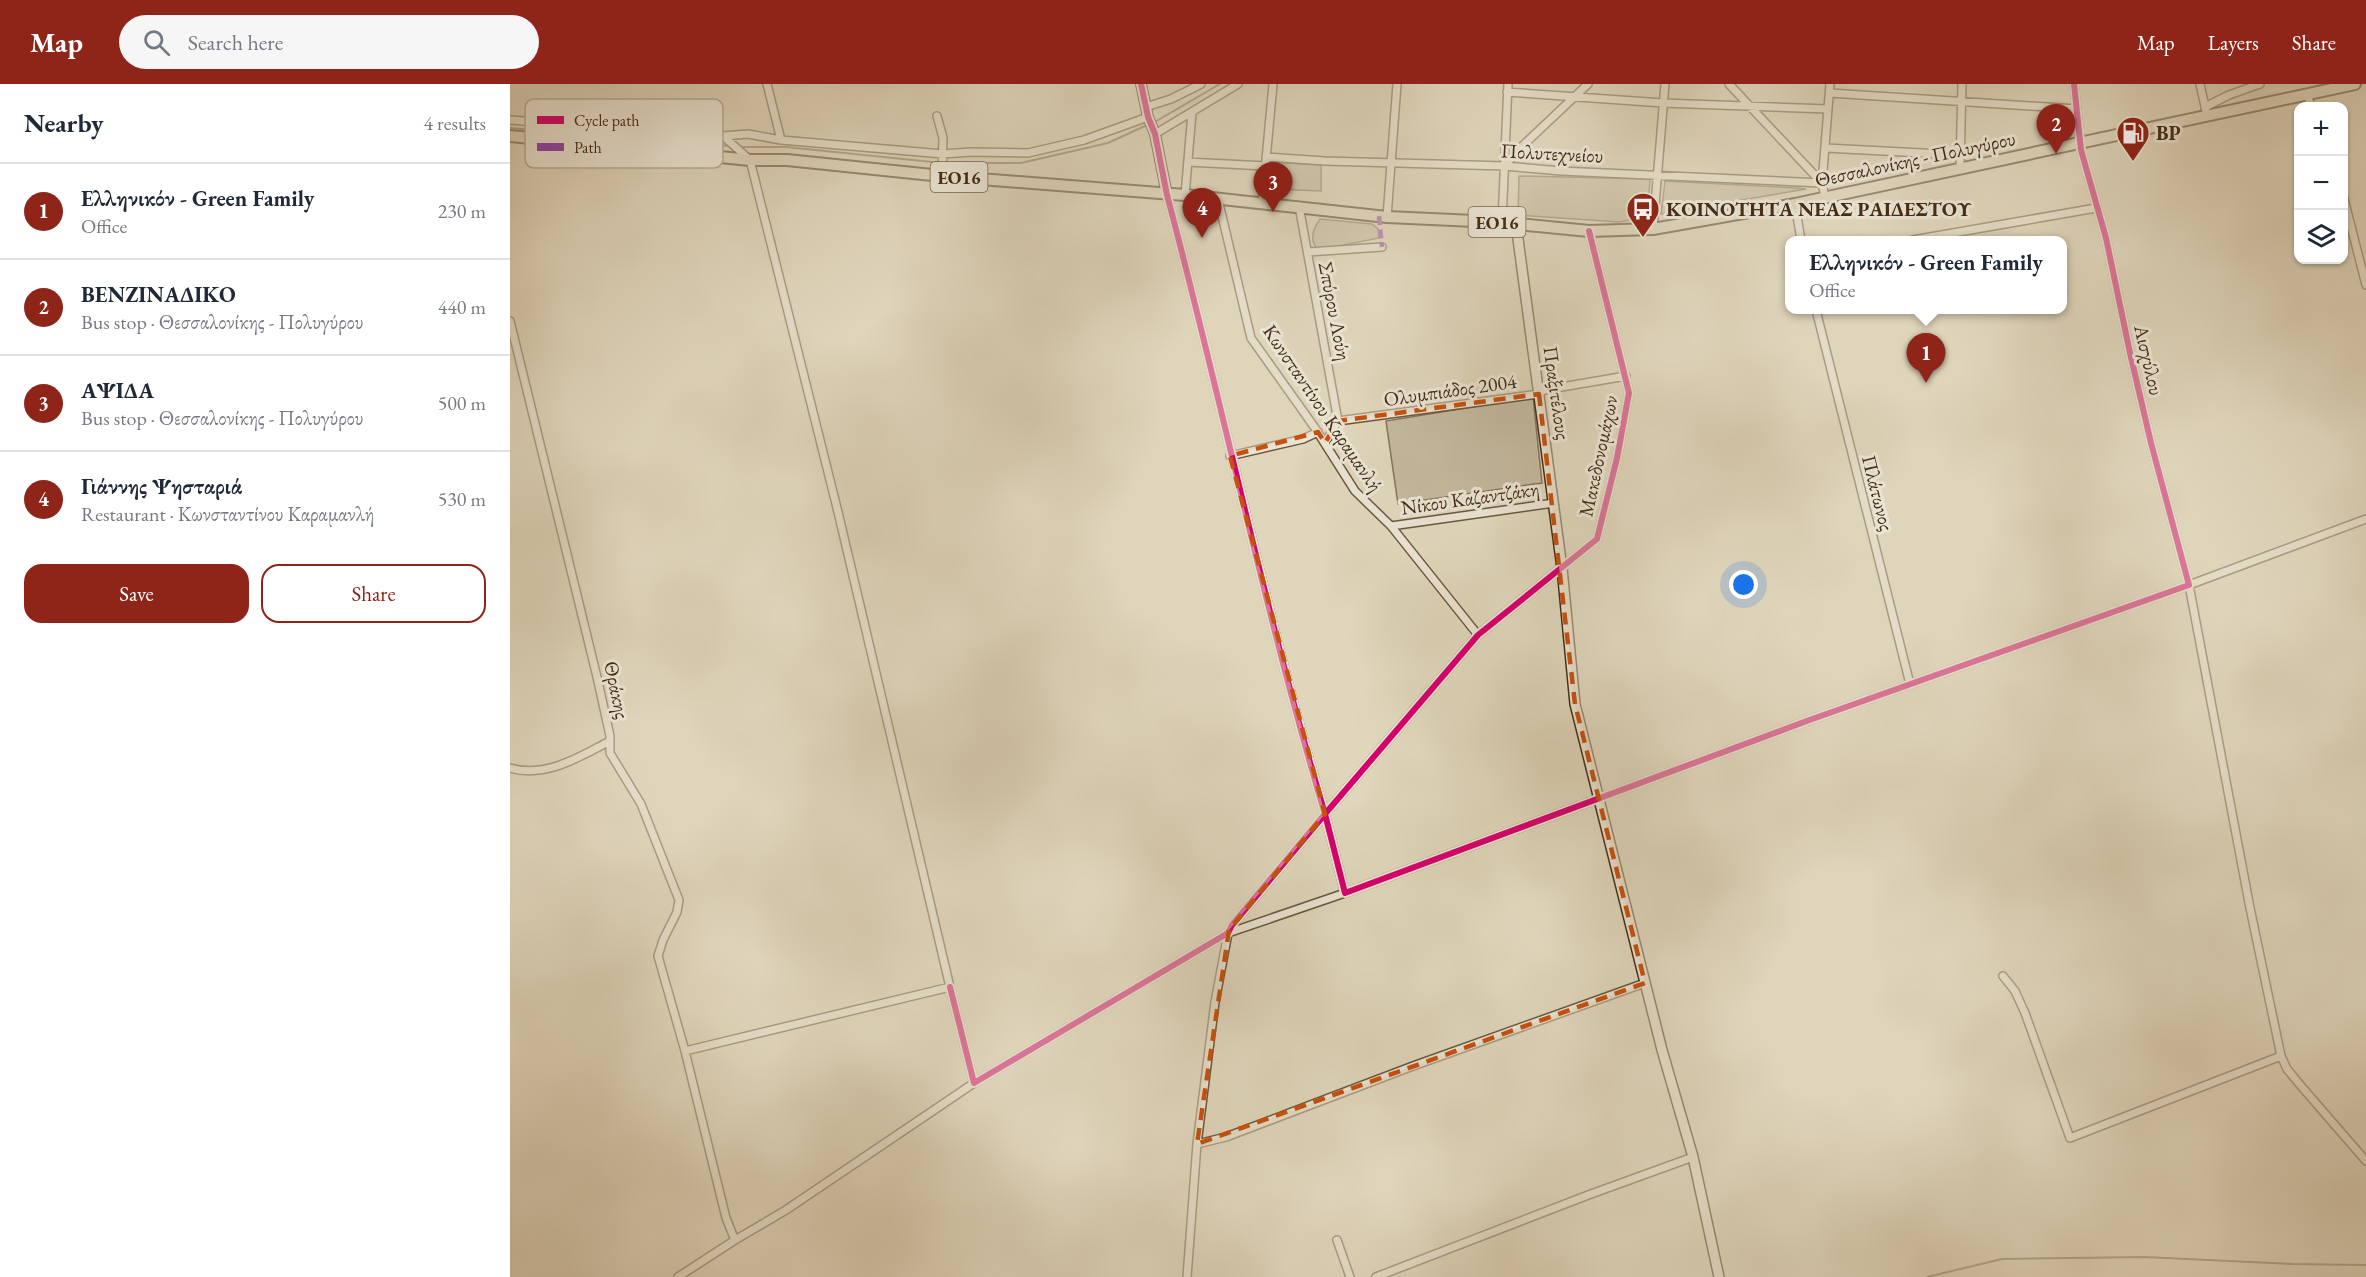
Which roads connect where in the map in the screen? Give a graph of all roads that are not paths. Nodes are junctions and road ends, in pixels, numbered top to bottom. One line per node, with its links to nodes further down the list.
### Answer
1 (767, 84): 37 (street)
2 (1141, 84): 27 (street)
3 (1201, 84): 27 (street)
4 (1238, 84): 29 (street)
5 (1273, 84): 43 (street)
6 (1397, 84): 46 (street)
7 (1588, 84): 20 (street)
8 (1665, 84): 22 (street)
9 (1729, 84): 24 (street)
10 (1830, 84): 18 (street)
11 (1962, 84): 23 (street)
12 (2074, 84): 26 (street, Αισχύλου)
13 (2200, 84): 28 (street)
14 (2260, 84): 28 (street)
15 (2355, 84): 16 (main road, Θεσσαλονίκης - Πολυγύρου / ΕΟ16)
16 (2323, 87): 19 (main road, Θεσσαλονίκης - Πολυγύρου / ΕΟ16)
17 (1508, 88): 20 (street); 48 (street)
18 (1830, 93): 23 (street); 25 (street)
19 (2307, 94): 21 (street); 28 (main road, Θεσσαλονίκης - Πολυγύρου / ΕΟ16)
20 (1575, 96): 22 (street); 48 (street)
21 (2309, 102)
22 (1663, 103): 24 (street); 50 (street)
23 (1961, 103): 26 (street); 41 (street)
24 (1751, 106): 25 (street); 52 (street)
25 (1828, 109): 39 (street)
26 (2076, 109): 38 (street, Αισχύλου)
27 (1147, 112): 33 (street); 40 (street)
28 (2206, 112): 38 (main road, Θεσσαλονίκης - Πολυγύρου / ΕΟ16)
29 (1192, 113): 33 (street); 45 (street)
30 (937, 116): 40 (street)
31 (510, 120): 32 (street)
32 (525, 121)
33 (1155, 134): 53 (street)
34 (510, 136): 36 (main road, Θεσσαλονίκης - Πολυγύρου / ΕΟ16)
35 (723, 136): 37 (street); 44 (street)
36 (525, 138)
37 (781, 140): 40 (street)
38 (2079, 143): 49 (main road, Θεσσαλονίκης - Πολυγύρου / ΕΟ16); 60 (street, Αισχύλου)
39 (1826, 148): 41 (street); 52 (street)
40 (943, 154): 51 (street)
41 (1960, 155): 49 (street)
42 (723, 157): 44 (main road, Θεσσαλονίκης - Πολυγύρου / ΕΟ16)
43 (1266, 157): 46 (street, Πολυτεχνείου); 47 (street)
44 (750, 160): 51 (main road, Θεσσαλονίκης - Πολυγύρου / ΕΟ16); 95 (street)
45 (1188, 162): 47 (street); 54 (street)
46 (1391, 162): 48 (street, Πολυτεχνείου); 62 (street)
47 (1266, 166): 57 (street)
48 (1504, 166): 50 (street, Πολυτεχνείου); 63 (street)
49 (1960, 168): 55 (main road, Θεσσαλονίκης - Πολυγύρου / ΕΟ16)
50 (1658, 175): 52 (street, Πολυτεχνείου); 65 (street)
51 (942, 176): 53 (main road, Θεσσαλονίκης - Πολυγύρου / ΕΟ16)
52 (1822, 183): 55 (street)
53 (1167, 195): 54 (main road, Θεσσαλονίκης - Πολυγύρου / ΕΟ16); 79 (street)
54 (1185, 195): 56 (main road, Θεσσαλονίκης - Πολυγύρου / ΕΟ16)
55 (1825, 197): 58 (main road, Θεσσαλονίκης - Πολυγύρου / ΕΟ16)
56 (1218, 199): 57 (main road, Θεσσαλονίκης - Πολυγύρου / ΕΟ16); 77 (street, Κωνσταντίνου Καραμανλή)
57 (1262, 203): 59 (main road, Θεσσαλονίκης - Πολυγύρου / ΕΟ16)
58 (1795, 204): 65 (main road, Θεσσαλονίκης - Πολυγύρου / ΕΟ16); 67 (street)
59 (1299, 206): 62 (main road, Θεσσαλονίκης - Πολυγύρου / ΕΟ16); 70 (street, Σπύρου Λούη)
60 (2096, 208): 68 (street); 84 (street, Αισχύλου)
61 (2346, 210): 71 (street)
62 (1387, 217): 63 (main road, Θεσσαλονίκης - Πολυγύρου / ΕΟ16)
63 (1502, 222): 64 (main road, Θεσσαλονίκης - Πολυγύρου / ΕΟ16)
64 (1516, 224): 66 (main road, Θεσσαλονίκης - Πολυγύρου / ΕΟ16); 75 (street, Πραξιτέλους)
65 (1653, 229): 66 (main road, Θεσσαλονίκης - Πολυγύρου / ΕΟ16)
66 (1589, 231): 74 (street, Μακεδονομάχων)
67 (1800, 236)
68 (1936, 236)
69 (1382, 247): 70 (street)
70 (1308, 252): 76 (street, Σπύρου Λούη)
71 (2366, 285)
72 (1817, 314): 86 (street, Πλάτωνος)
73 (510, 321): 87 (street, Θράκης)
74 (1626, 376): 75 (street, Ολυμπιάδος 2004); 83 (street, Μακεδονομάχων)
75 (1539, 394): 76 (street, Ολυμπιάδος 2004); 80 (street, Πραξιτέλους)
76 (1338, 421): 78 (street)
77 (1318, 432): 78 (street, Κωνσταντίνου Καραμανλή); 79 (street)
78 (1325, 443): 82 (street, Κωνσταντίνου Καραμανλή)
79 (1230, 456): 90 (street)
80 (1554, 503): 82 (street, Νίκου Καζαντζάκη); 83 (street, Πραξιτέλους)
81 (2366, 519): 84 (street)
82 (1391, 526): 85 (street, Κωνσταντίνου Καραμανλή)
83 (1562, 568): 85 (street, Μακεδονομάχων); 89 (street, Πραξιτέλους)
84 (2189, 585): 86 (street); 97 (street, Αισχύλου)
85 (1478, 635): 90 (street, Μακεδονομάχων)
86 (1910, 684): 89 (street)
87 (608, 742): 88 (street); 96 (street, Θράκης)
88 (510, 768)
89 (1598, 799): 91 (street); 94 (street, Πραξιτέλους)
90 (1325, 814): 91 (street); 92 (street, Μακεδονομάχων)
91 (1345, 893): 92 (street)
92 (1228, 933): 98 (street); 99 (street)
93 (2003, 976): 97 (street)
94 (1645, 983): 99 (street); 100 (street, Πραξιτέλους)
95 (950, 987): 96 (street); 98 (street)
96 (685, 1051): 102 (street, Θράκης)
97 (2281, 1056): 101 (street)
98 (974, 1083): 102 (street)
99 (1197, 1144): 105 (street)
100 (1693, 1157): 107 (street); 108 (street, Πραξιτέλους)
101 (2366, 1161)
102 (735, 1240): 104 (street)
103 (1337, 1240): 106 (street)
104 (678, 1277)
105 (1187, 1277)
106 (1350, 1277)
107 (1376, 1277)
108 (1719, 1277)

